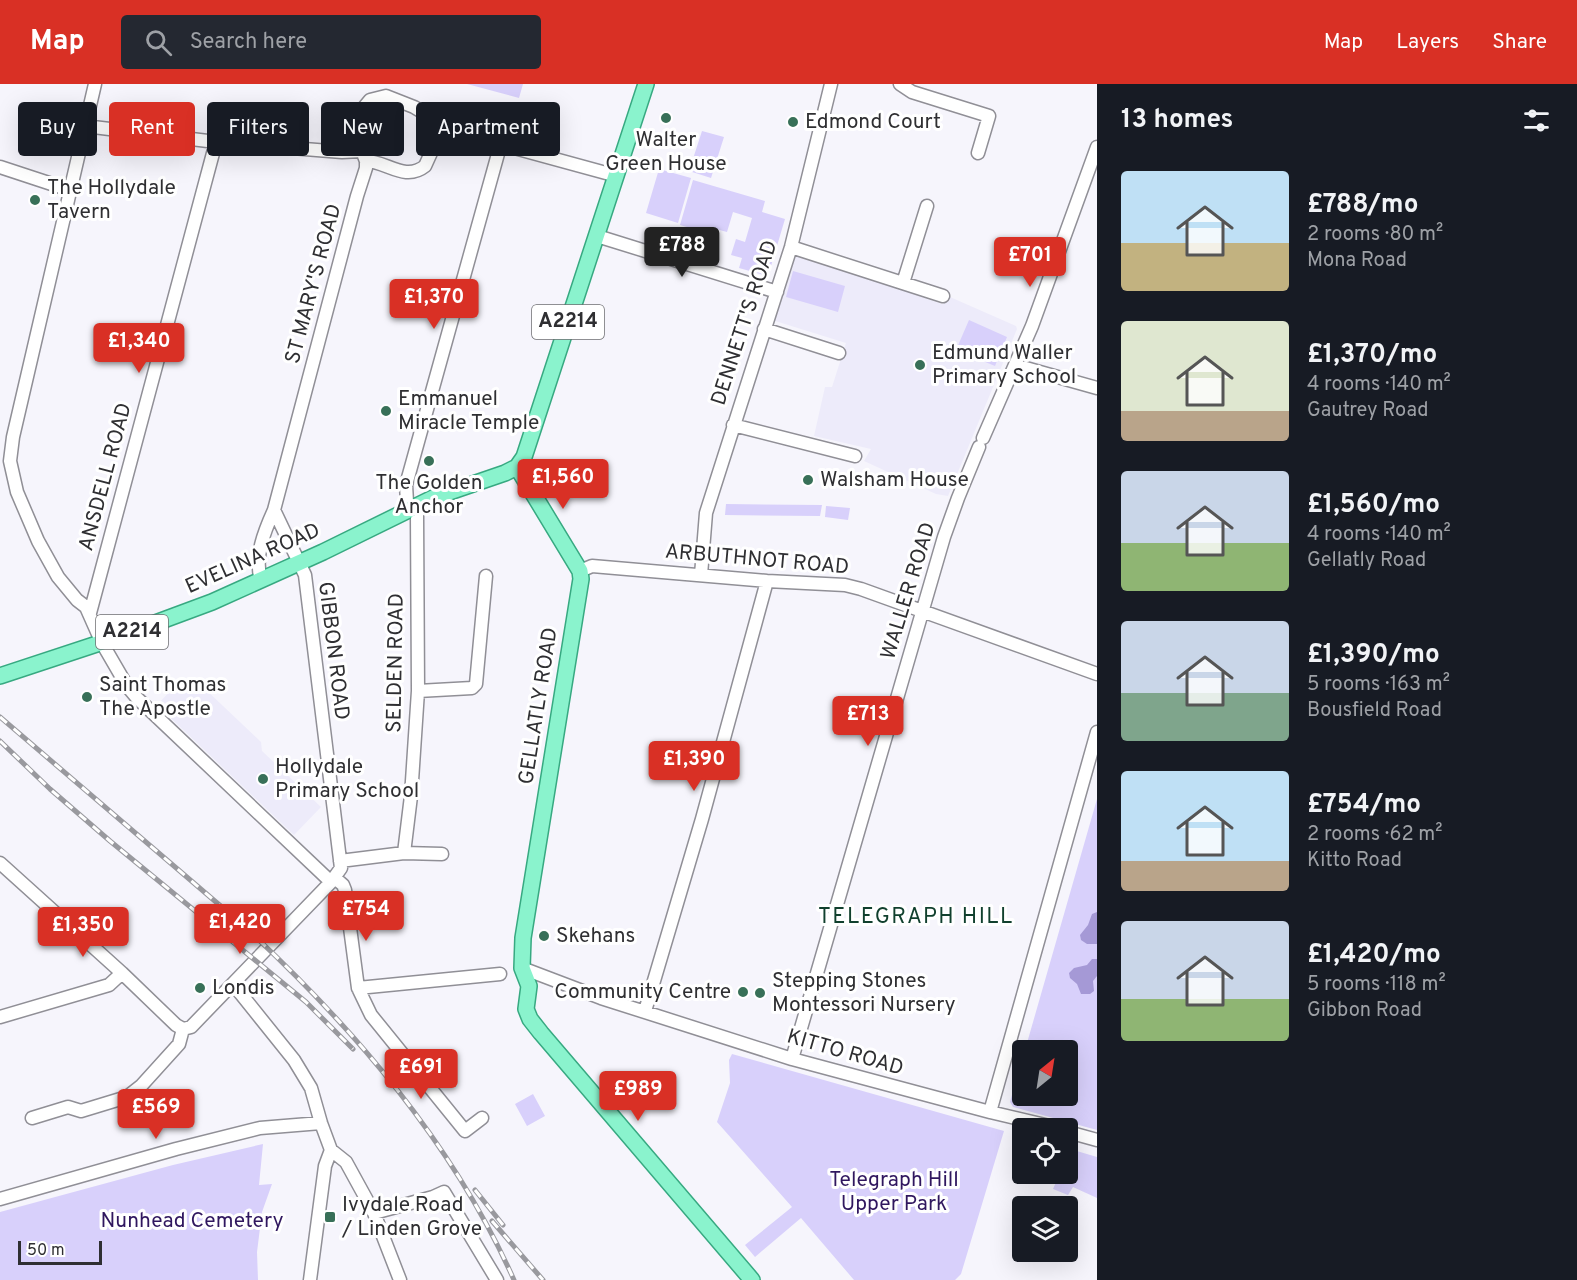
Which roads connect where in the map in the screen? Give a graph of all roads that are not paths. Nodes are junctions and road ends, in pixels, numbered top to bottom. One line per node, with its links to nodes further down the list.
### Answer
1 (95, 84): 6 (street)
2 (646, 84): 20 (main road, A2214)
3 (831, 84): 24 (street, DENNETT'S ROAD)
4 (900, 84): 12 (street)
5 (386, 90): 7 (street, ST MARY'S ROAD); 8 (street)
6 (91, 102)
7 (368, 102)
8 (416, 107)
9 (97, 127): 10 (street)
10 (207, 141)
11 (1097, 147): 30 (street, WALLER ROAD)
12 (978, 153)
13 (78, 156): 21 (street)
14 (212, 156): 45 (street, ANSDELL ROAD)
15 (364, 156): 16 (street); 37 (street, ST MARY'S ROAD)
16 (430, 156)
17 (497, 156): 36 (street, SELDEN ROAD)
18 (547, 156): 20 (street)
19 (0, 168): 21 (street)
20 (617, 176): 23 (main road, A2214)
21 (70, 190): 34 (street)
22 (927, 206): 25 (street)
23 (597, 237): 26 (street); 35 (main road, A2214)
24 (791, 247): 25 (street); 26 (street, DENNETT'S ROAD)
25 (903, 283): 27 (street)
26 (777, 292): 28 (street, DENNETT'S ROAD)
27 (943, 296)
28 (765, 329): 29 (street); 32 (street, DENNETT'S ROAD)
29 (839, 352)
30 (1015, 365): 31 (street); 44 (street, WALLER ROAD)
31 (1097, 388)
32 (733, 425): 33 (street); 40 (street, DENNETT'S ROAD)
33 (855, 456)
34 (5, 461): 45 (street)
35 (517, 467): 36 (main road, EVELINA ROAD / A2214); 39 (main road)
36 (413, 509): 38 (main road, EVELINA ROAD / A2214); 49 (street, SELDEN ROAD)
37 (274, 510): 38 (street); 42 (street, ST MARY'S ROAD)
38 (299, 563): 42 (main road, EVELINA ROAD / A2214); 53 (street, GIBBON ROAD)
39 (580, 571): 40 (street, ARBUTHNOT ROAD); 56 (main road, GELLATLY ROAD)
40 (701, 575): 43 (street, ARBUTHNOT ROAD)
41 (486, 576): 49 (street)
42 (261, 580): 46 (main road, EVELINA ROAD / A2214)
43 (767, 581): 44 (street, ARBUTHNOT ROAD); 61 (street)
44 (922, 611): 47 (street, ARBUTHNOT ROAD); 64 (street, WALLER ROAD)
45 (90, 614): 46 (street)
46 (102, 643): 48 (main road, EVELINA ROAD / A2214); 55 (street)
47 (1097, 674)
48 (0, 676)
49 (418, 691): 51 (street, SELDEN ROAD)
50 (1097, 732): 65 (street)
51 (404, 854): 52 (street); 53 (street)
52 (442, 854)
53 (340, 861): 55 (street, GIBBON ROAD)
54 (0, 863): 57 (street)
55 (333, 880): 59 (street, GIBBON ROAD); 60 (street)
56 (522, 969): 61 (street, KITTO ROAD); 78 (main road, GELLATLY ROAD)
57 (122, 973): 62 (street); 63 (street)
58 (500, 974): 60 (street)
59 (233, 984): 63 (street, GIBBON ROAD); 69 (street)
60 (358, 988): 67 (street)
61 (645, 1011): 64 (street, KITTO ROAD)
62 (0, 1017)
63 (183, 1029): 66 (street, GIBBON ROAD)
64 (792, 1059): 65 (street, KITTO ROAD)
65 (990, 1112): 68 (street, KITTO ROAD)
66 (32, 1118)
67 (482, 1118)
68 (1016, 1118)
69 (321, 1123): 72 (street); 73 (street)
70 (1078, 1135): 71 (street)
71 (1097, 1140)
72 (331, 1150): 74 (street); 75 (street)
73 (0, 1199)
74 (374, 1213): 76 (street); 77 (street)
75 (310, 1280)
76 (400, 1280)
77 (497, 1280)
78 (752, 1280)

